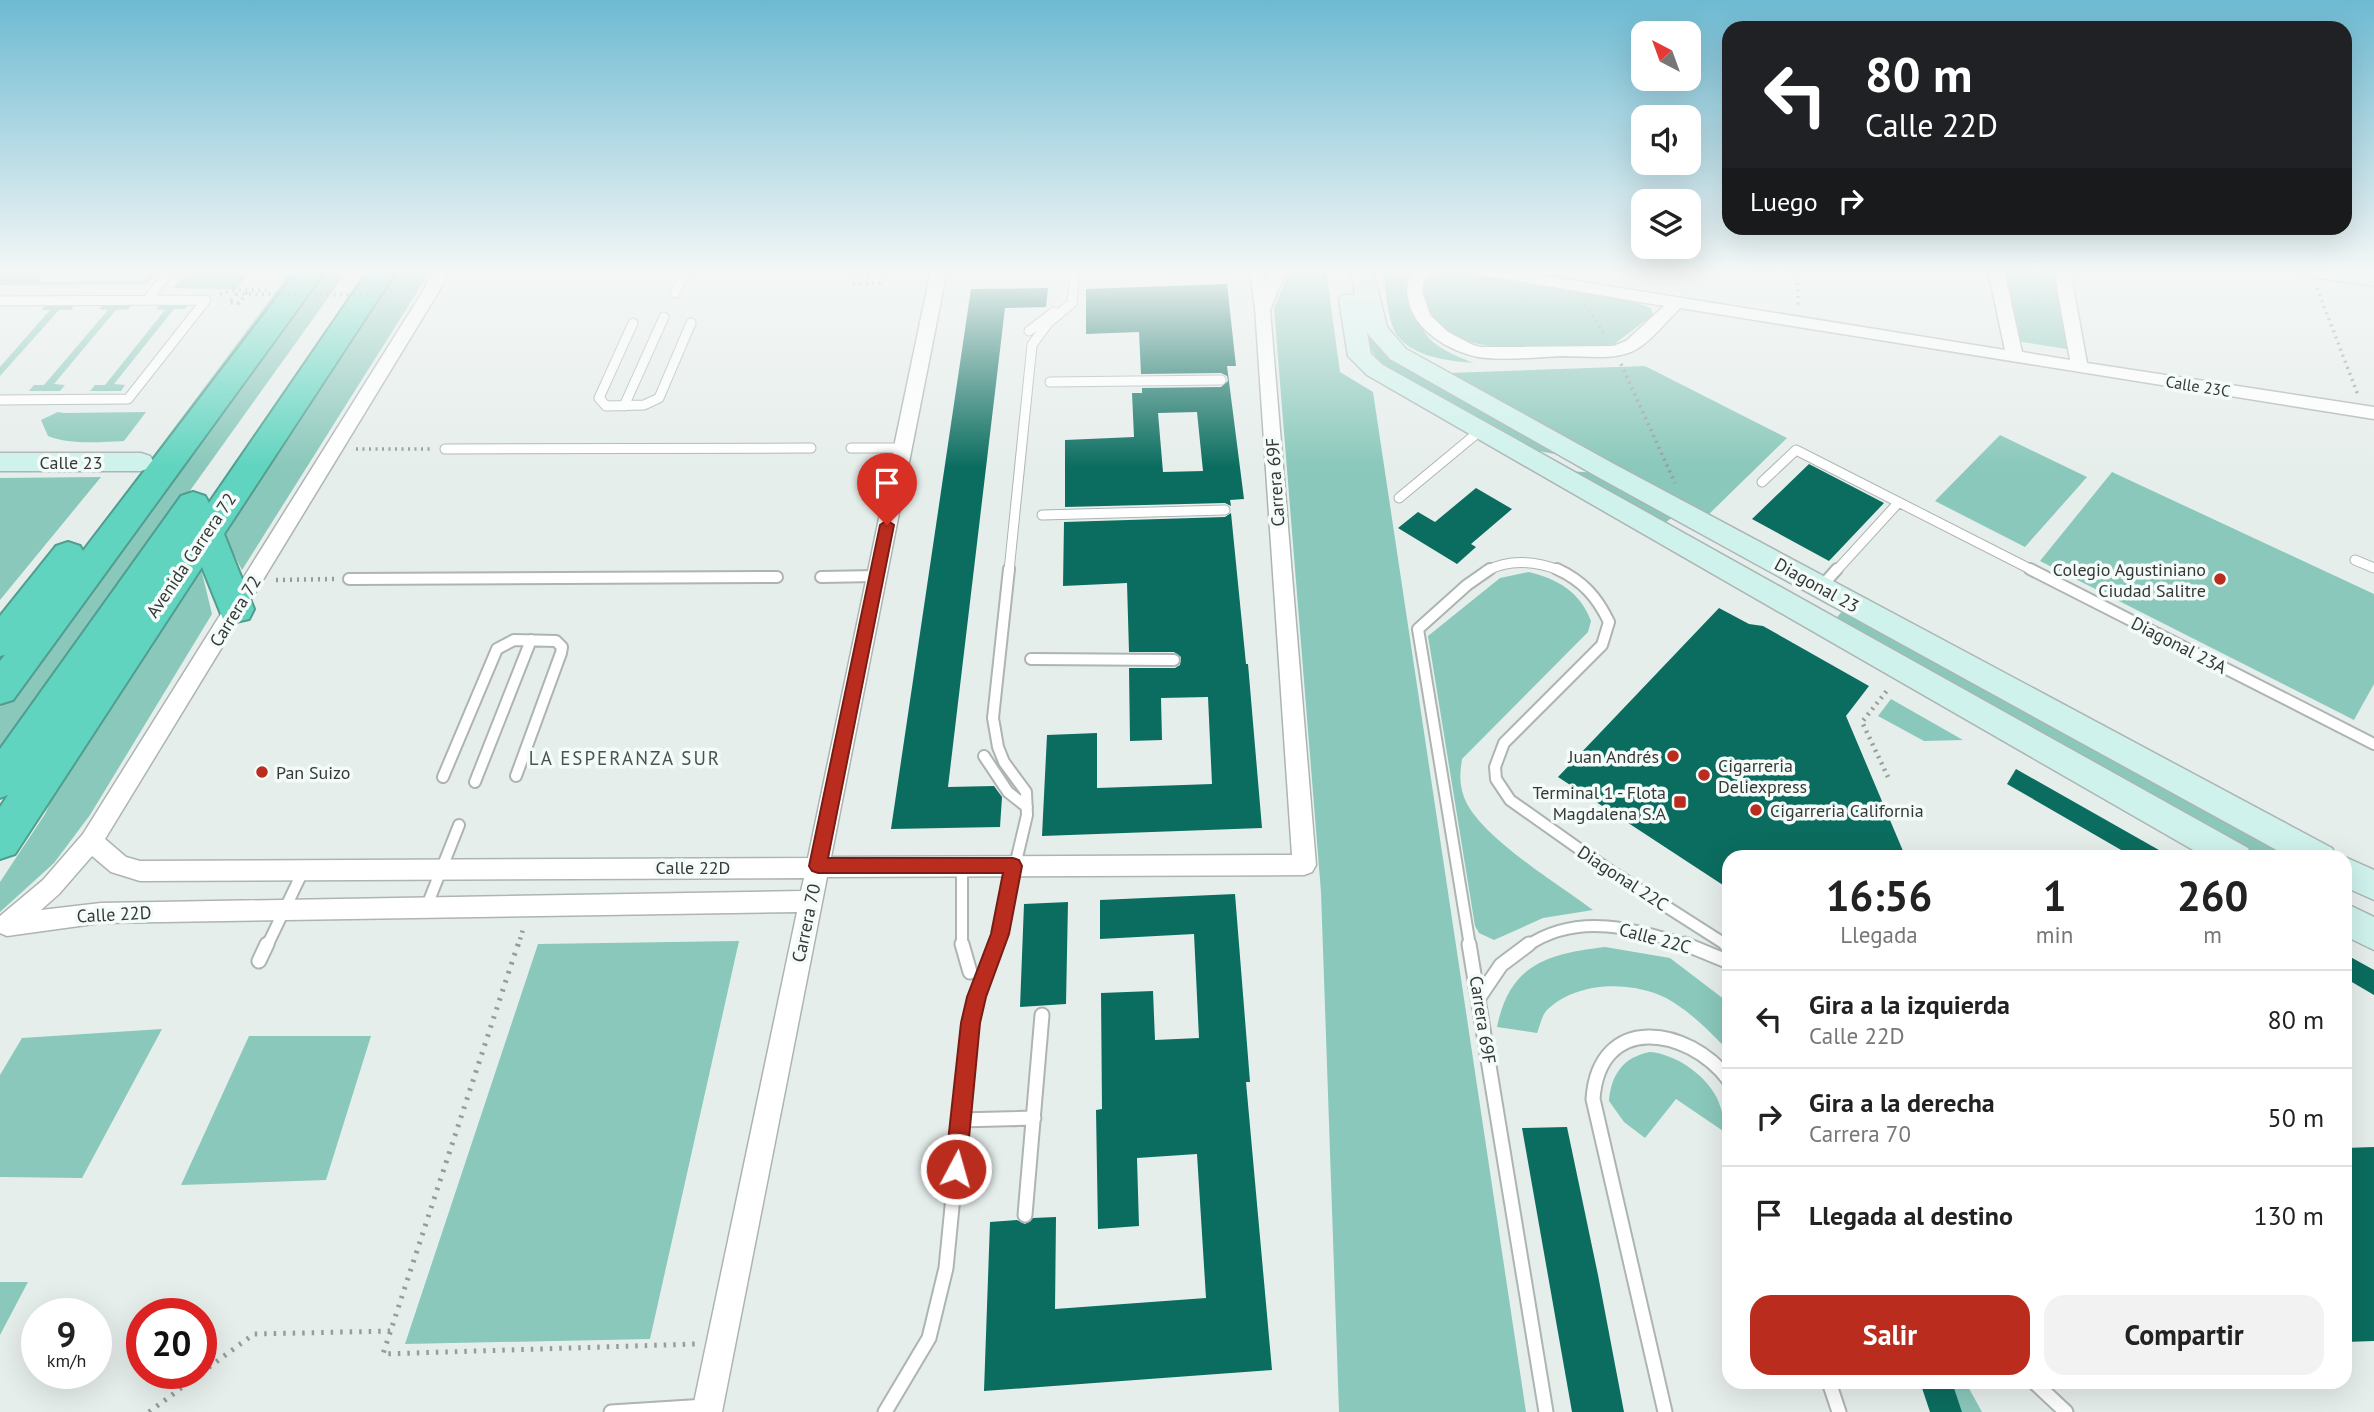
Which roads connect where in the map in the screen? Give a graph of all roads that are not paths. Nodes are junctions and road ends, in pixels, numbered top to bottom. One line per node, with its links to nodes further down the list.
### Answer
1 (178, 336): 24 (lane)
2 (231, 336): 34 (highway)
3 (263, 336): 54 (highway)
4 (328, 336): 20 (highway, Avenida Carrera 72)
5 (403, 336): 49 (street, Carrera 72)
6 (627, 336): 25 (lane)
7 (656, 336): 25 (lane)
8 (686, 336): 25 (lane)
9 (926, 336): 30 (street, Carrera 70)
10 (1039, 336): 62 (lane)
11 (1264, 336): 68 (street, Carrera 69F)
12 (1357, 336): 27 (street, Diagonal 23)
13 (1380, 336): 35 (street, Diagonal 23)
14 (1442, 336): 15 (street)
15 (1642, 336)
16 (1884, 336): 19 (street, Calle 23C)
17 (2010, 336): 19 (street)
18 (2074, 336): 21 (street)
19 (2015, 357): 21 (street, Calle 23C)
20 (307, 361): 41 (highway, Avenida Carrera 72); 60 (highway, Avenida Carrera 72)
21 (2080, 368): 26 (street, Calle 23C)
22 (1221, 380): 23 (lane)
23 (1050, 383)
24 (0, 400)
25 (624, 406)
26 (2369, 412)
27 (1480, 430): 32 (street, Diagonal 23); 37 (lane)
28 (811, 448): 31 (lane)
29 (851, 448): 30 (lane)
30 (903, 448): 44 (street, Carrera 70)
31 (445, 449)
32 (1522, 454): 35 (street); 66 (street, Diagonal 23)
33 (0, 462): 34 (street, Calle 23)
34 (141, 462): 51 (highway)
35 (1605, 470): 48 (street, Diagonal 23)
36 (1762, 482): 38 (lane, Diagonal 23A)
37 (1398, 498)
38 (1898, 503): 48 (lane); 55 (lane, Diagonal 23A)
39 (1225, 510): 40 (lane)
40 (1042, 515)
41 (205, 532): 49 (highway); 64 (highway, Avenida Carrera 72)
42 (2355, 559): 43 (lane)
43 (2374, 568)
44 (877, 576): 46 (lane); 69 (street, Carrera 70)
45 (777, 577): 47 (lane)
46 (821, 577)
47 (349, 579)
48 (1821, 587): 67 (street, Diagonal 23)
49 (236, 609): 65 (street, Carrera 72)
50 (531, 640): 58 (lane); 59 (lane); 61 (lane)
51 (0, 642)
52 (1031, 659): 53 (lane)
53 (1174, 660)
54 (0, 689)
55 (2374, 744)
56 (984, 756): 62 (lane)
57 (1494, 775): 82 (lane, Diagonal 22C); 86 (lane, Carrera 69F)
58 (516, 776)
59 (443, 777)
60 (0, 781)
61 (475, 782)
62 (1027, 807): 71 (lane)
63 (459, 825): 73 (lane)
64 (0, 841)
65 (91, 841): 72 (street, Calle 22D); 80 (street, Carrera 72)
66 (2223, 850)
67 (2306, 850)
68 (1304, 865): 71 (street, Calle 22D)
69 (818, 866): 70 (street, Calle 22D); 73 (street, Calle 22D); 76 (street, Carrera 70)
70 (962, 866): 71 (street, Calle 22D); 85 (lane)
71 (1013, 866): 90 (lane)
72 (303, 869): 73 (street, Calle 22D); 78 (lane)
73 (442, 869): 77 (lane)
74 (2352, 874): 75 (street)
75 (2374, 886)
76 (811, 901): 77 (street, Calle 22D); 94 (street, Carrera 70)
77 (426, 908): 78 (street, Calle 22D)
78 (284, 910): 80 (street, Calle 22D); 84 (lane)
79 (2352, 922): 81 (street)
80 (3, 928)
81 (2374, 935)
82 (1722, 942)
83 (1722, 959): 86 (lane, Calle 22C)
84 (259, 961)
85 (970, 972)
86 (1480, 996): 97 (lane, Carrera 69F)
87 (1042, 1016): 89 (lane)
88 (1722, 1072): 98 (lane)
89 (1034, 1118): 90 (lane); 91 (lane)
90 (960, 1120): 96 (lane)
91 (1025, 1215)
92 (1831, 1389): 99 (lane)
93 (2040, 1389): 100 (lane)
94 (708, 1409): 95 (lane)
95 (611, 1412)
96 (885, 1412)
97 (1546, 1412)
98 (1665, 1412)
99 (1839, 1412)
100 (2066, 1412)

